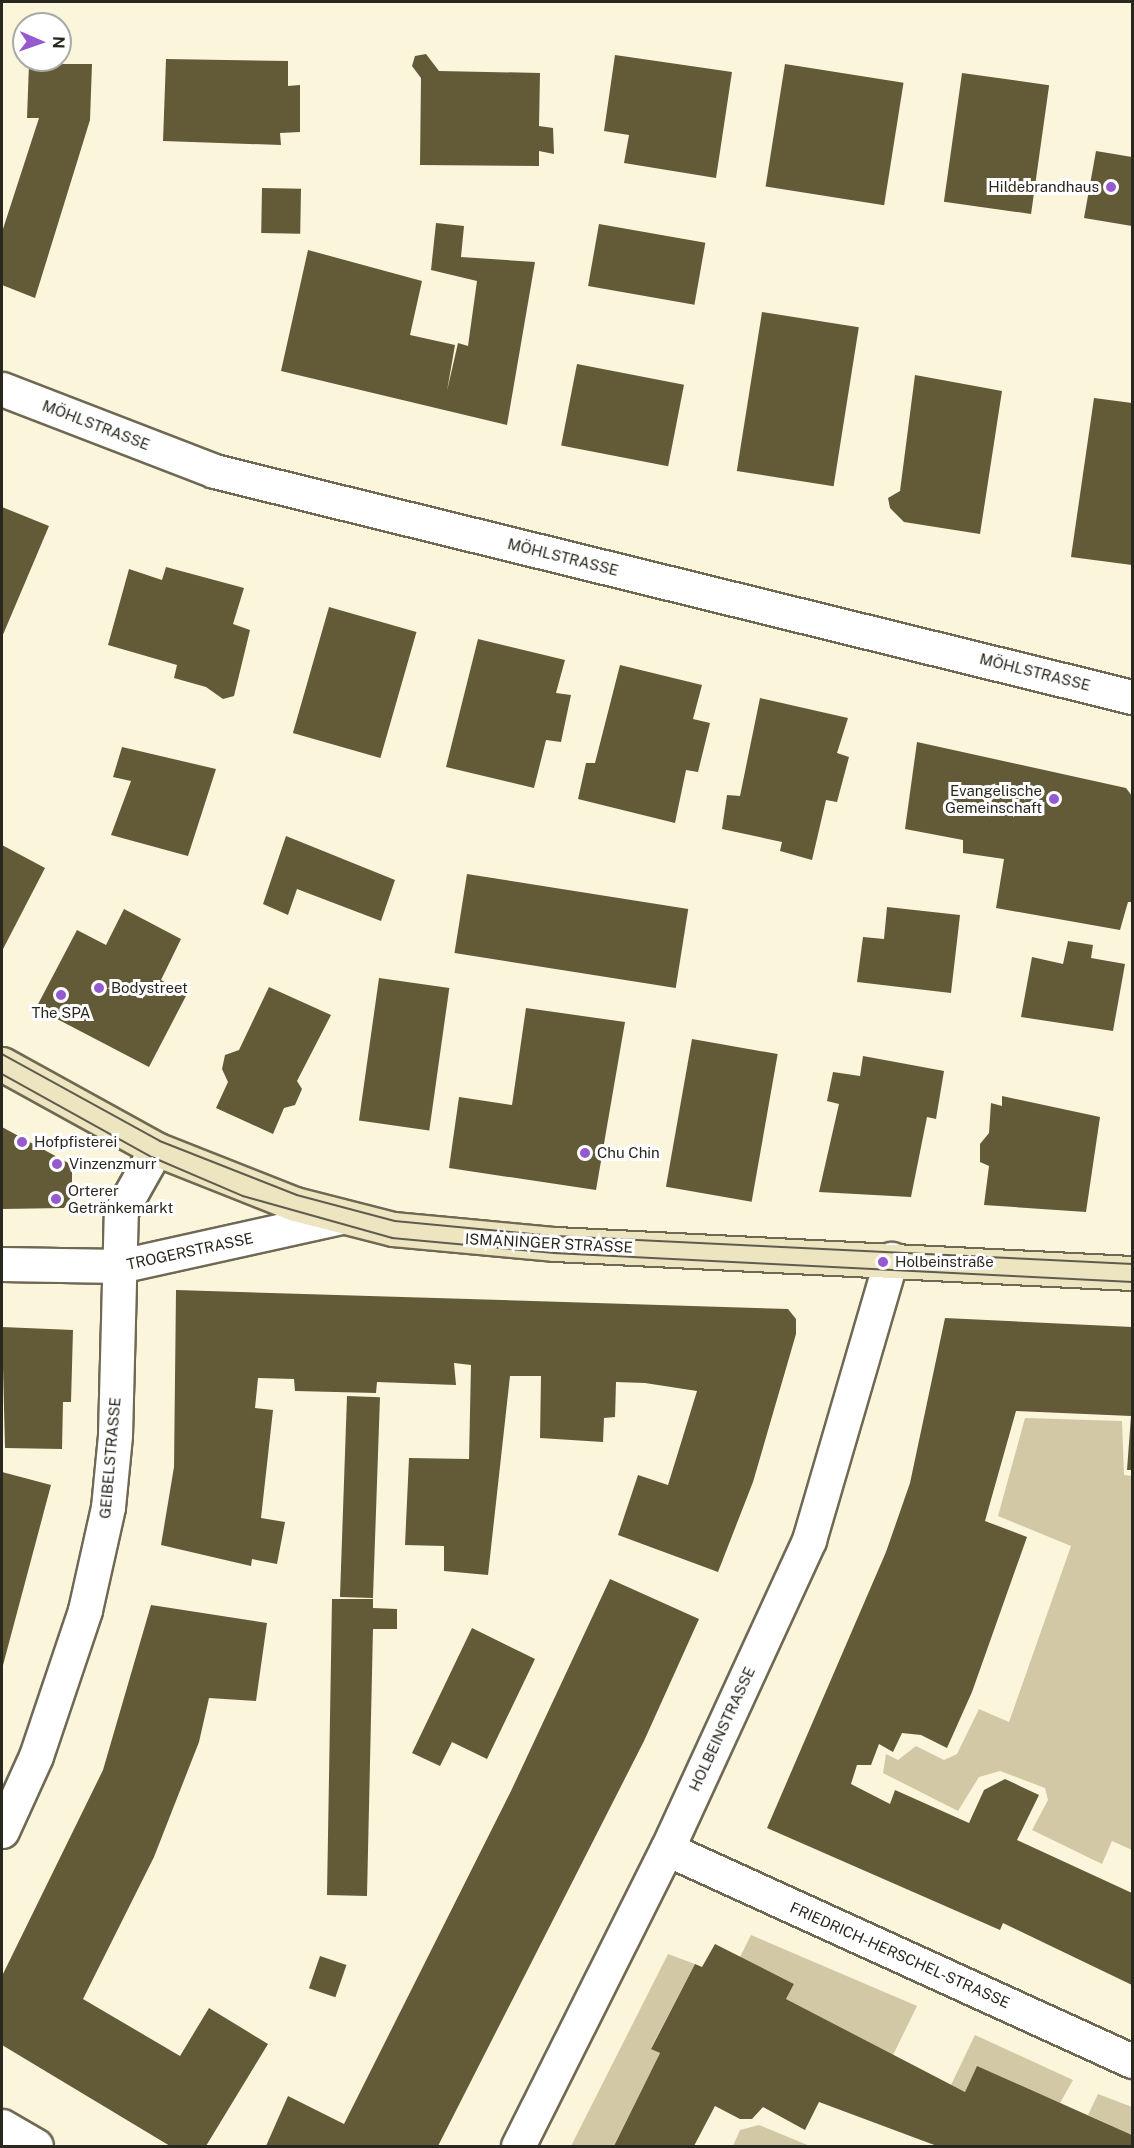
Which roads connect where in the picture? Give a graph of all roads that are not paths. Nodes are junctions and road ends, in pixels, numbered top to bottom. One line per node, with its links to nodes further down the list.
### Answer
1 (2, 389): 2 (street, MÖHLSTRASSE)
2 (1132, 696)
3 (2, 1064): 4 (street, ISMANINGER STRASSE)
4 (156, 1149): 5 (street, ISMANINGER STRASSE); 8 (street, GEIBELSTRASSE)
5 (341, 1217): 6 (street, ISMANINGER STRASSE); 8 (street, TROGERSTRASSE)
6 (891, 1259): 9 (street, ISMANINGER STRASSE); 11 (street, HOLBEINSTRASSE)
7 (2, 1264): 8 (street, TROGERSTRASSE)
8 (120, 1266): 10 (street, GEIBELSTRASSE)
9 (1132, 1273)
10 (2, 1831)
11 (667, 1849): 12 (street, FRIEDRICH-HERSCHEL-STRASSE); 15 (street, HOLBEINSTRASSE)
12 (1132, 2061)
13 (2, 2126): 14 (street)
14 (36, 2146)
15 (518, 2146)

